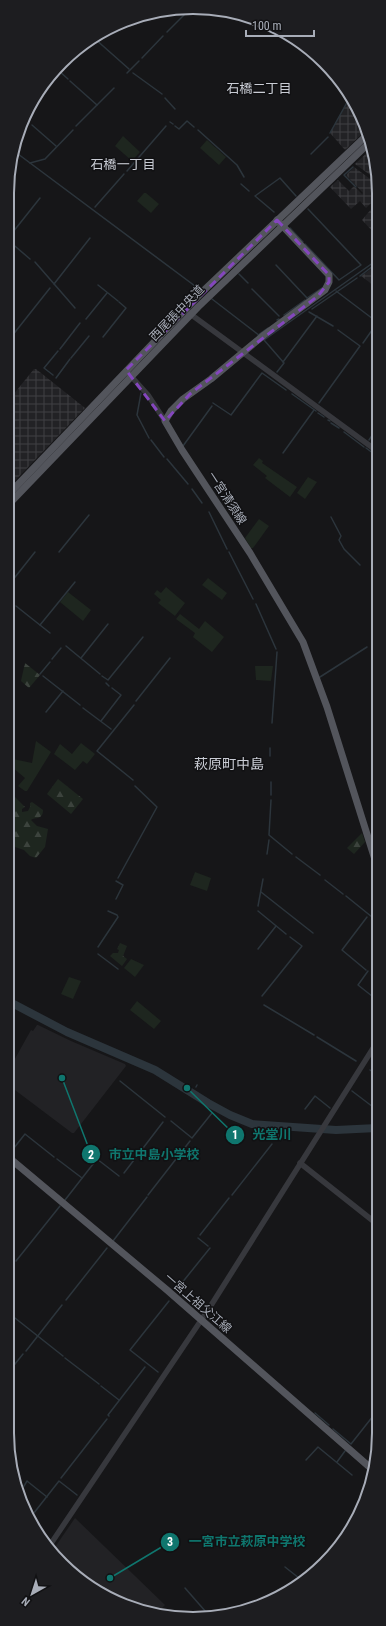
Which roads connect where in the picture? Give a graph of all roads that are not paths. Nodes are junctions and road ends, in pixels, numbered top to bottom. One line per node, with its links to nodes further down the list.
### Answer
1 (364, 138): 3 (main road, 西尾張中央道)
2 (366, 147): 4 (main road, 西尾張中央道)
3 (277, 220): 4 (main road); 5 (main road, 西尾張中央道)
4 (283, 226): 6 (main road, 西尾張中央道); 7 (main road)
5 (185, 310): 6 (street); 8 (main road, 西尾張中央道)
6 (191, 315): 7 (street); 9 (main road, 西尾張中央道)
7 (243, 352): 10 (main road); 11 (street)
8 (126, 370): 9 (street); 12 (main road, 西尾張中央道)
9 (132, 377): 10 (street); 13 (main road, 西尾張中央道)
10 (165, 420): 14 (main road, 一宮清須線)
11 (372, 446)
12 (14, 489)
13 (14, 500)
14 (372, 850)
15 (372, 1050): 17 (street)
16 (14, 1162): 19 (main road, 一宮上祖父江線)
17 (300, 1163): 18 (street); 19 (street)
18 (372, 1220)
19 (201, 1320): 20 (main road, 一宮上祖父江線); 21 (street)
20 (369, 1467)
21 (52, 1543)

